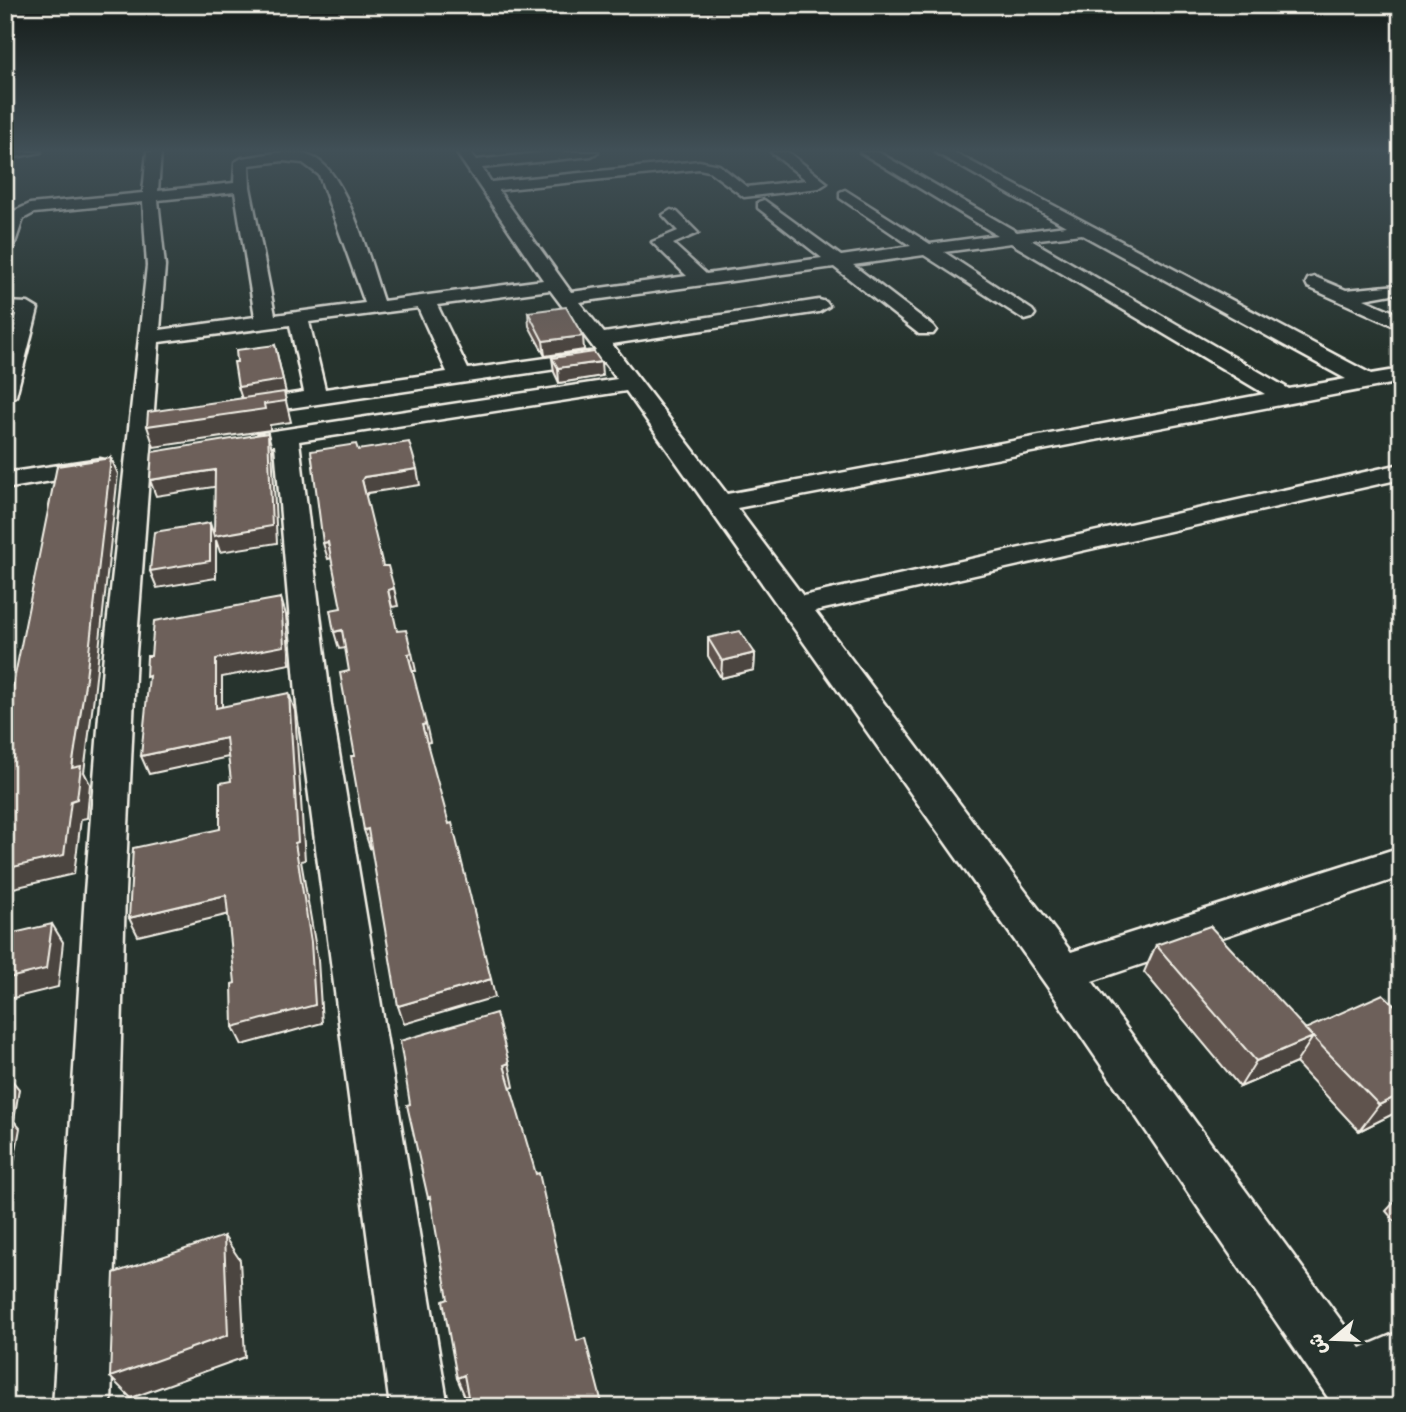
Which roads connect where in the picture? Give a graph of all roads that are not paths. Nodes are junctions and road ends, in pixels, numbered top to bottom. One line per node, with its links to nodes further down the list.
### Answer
1 (15, 218): 13 (street)
2 (152, 218): 30 (street)
3 (247, 218): 27 (street)
4 (344, 218): 23 (street)
5 (509, 218): 19 (street)
6 (674, 218): 16 (street)
7 (780, 218): 15 (street)
8 (878, 218): 14 (street)
9 (979, 218): 12 (street)
10 (1067, 218): 11 (street)
11 (1086, 228): 12 (street); 34 (street)
12 (1011, 237): 14 (street); 37 (street)
13 (5, 246)
14 (924, 249): 15 (street); 25 (street)
15 (834, 260): 16 (street); 29 (street)
16 (701, 279): 19 (street)
17 (1315, 283): 20 (street)
18 (1390, 289): 20 (street)
19 (561, 291): 21 (street); 31 (street)
20 (1344, 296): 28 (street)
21 (425, 301): 23 (street); 33 (street)
22 (819, 306): 31 (street)
23 (376, 307): 26 (street)
24 (5, 308): 36 (street)
25 (1025, 314)
26 (298, 318): 27 (street); 38 (street)
27 (266, 322): 30 (street)
28 (1401, 323)
29 (926, 330)
30 (150, 337): 43 (street)
31 (604, 347): 33 (street); 35 (street)
32 (1401, 375): 34 (street)
33 (460, 376): 38 (street)
34 (1367, 381): 37 (street)
35 (632, 383): 41 (street); 46 (street)
36 (5, 396)
37 (1285, 396): 46 (street)
38 (316, 397): 39 (street)
39 (223, 411)
40 (169, 420): 43 (street)
41 (286, 436): 42 (street); 53 (street)
42 (246, 442)
43 (149, 446): 45 (street); 52 (street)
44 (1401, 471): 47 (street)
45 (5, 481)
46 (720, 503): 47 (street)
47 (794, 607): 49 (street)
48 (1401, 862): 49 (street)
49 (1062, 973): 51 (street)
50 (1401, 1359): 51 (street)
51 (1360, 1394)
52 (82, 1407)
53 (419, 1407)

